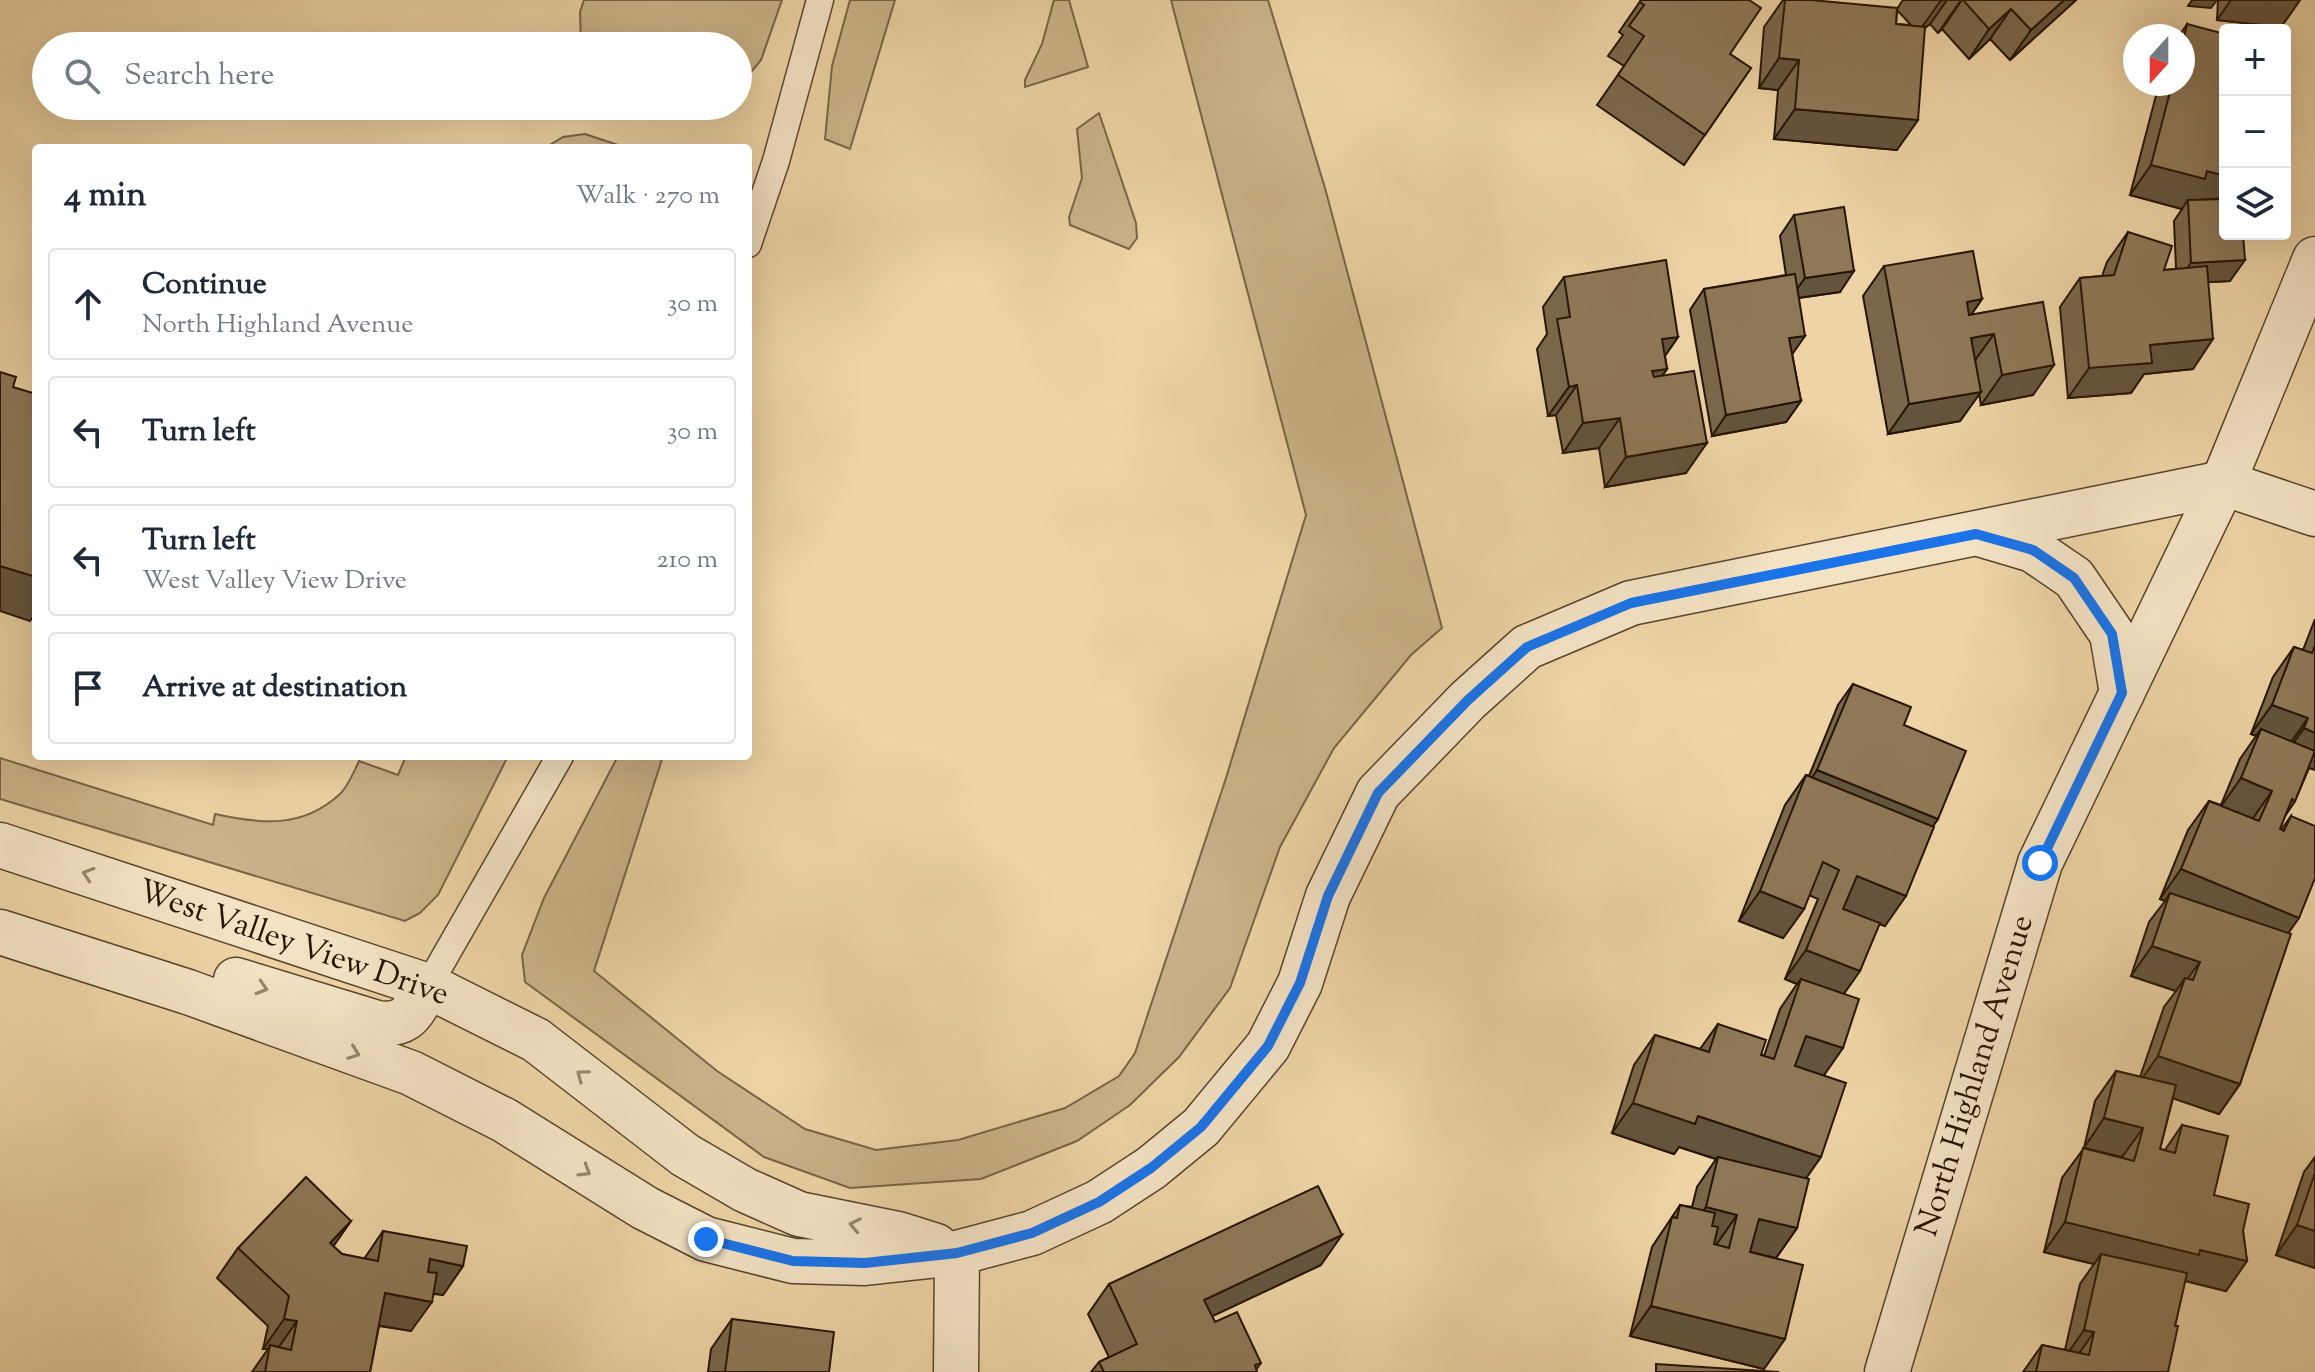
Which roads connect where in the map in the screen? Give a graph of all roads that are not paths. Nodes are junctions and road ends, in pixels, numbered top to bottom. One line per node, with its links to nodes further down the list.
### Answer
1 (820, 0): 2 (lane)
2 (752, 232)
3 (2315, 259): 4 (street, North Highland Avenue)
4 (2223, 483): 5 (street); 6 (street); 7 (street, North Highland Avenue)
5 (2315, 514)
6 (1976, 534): 7 (street); 13 (street)
7 (2122, 693): 15 (street, North Highland Avenue)
8 (558, 760): 12 (lane)
9 (0, 845): 12 (street, West Valley View Drive, one-way to 9)
10 (0, 909): 12 (street, one-way to 12)
11 (0, 932): 13 (street, one-way to 13)
12 (428, 986): 13 (street, West Valley View Drive, one-way to 12)
13 (957, 1253): 14 (street)
14 (956, 1372)
15 (1887, 1372)

